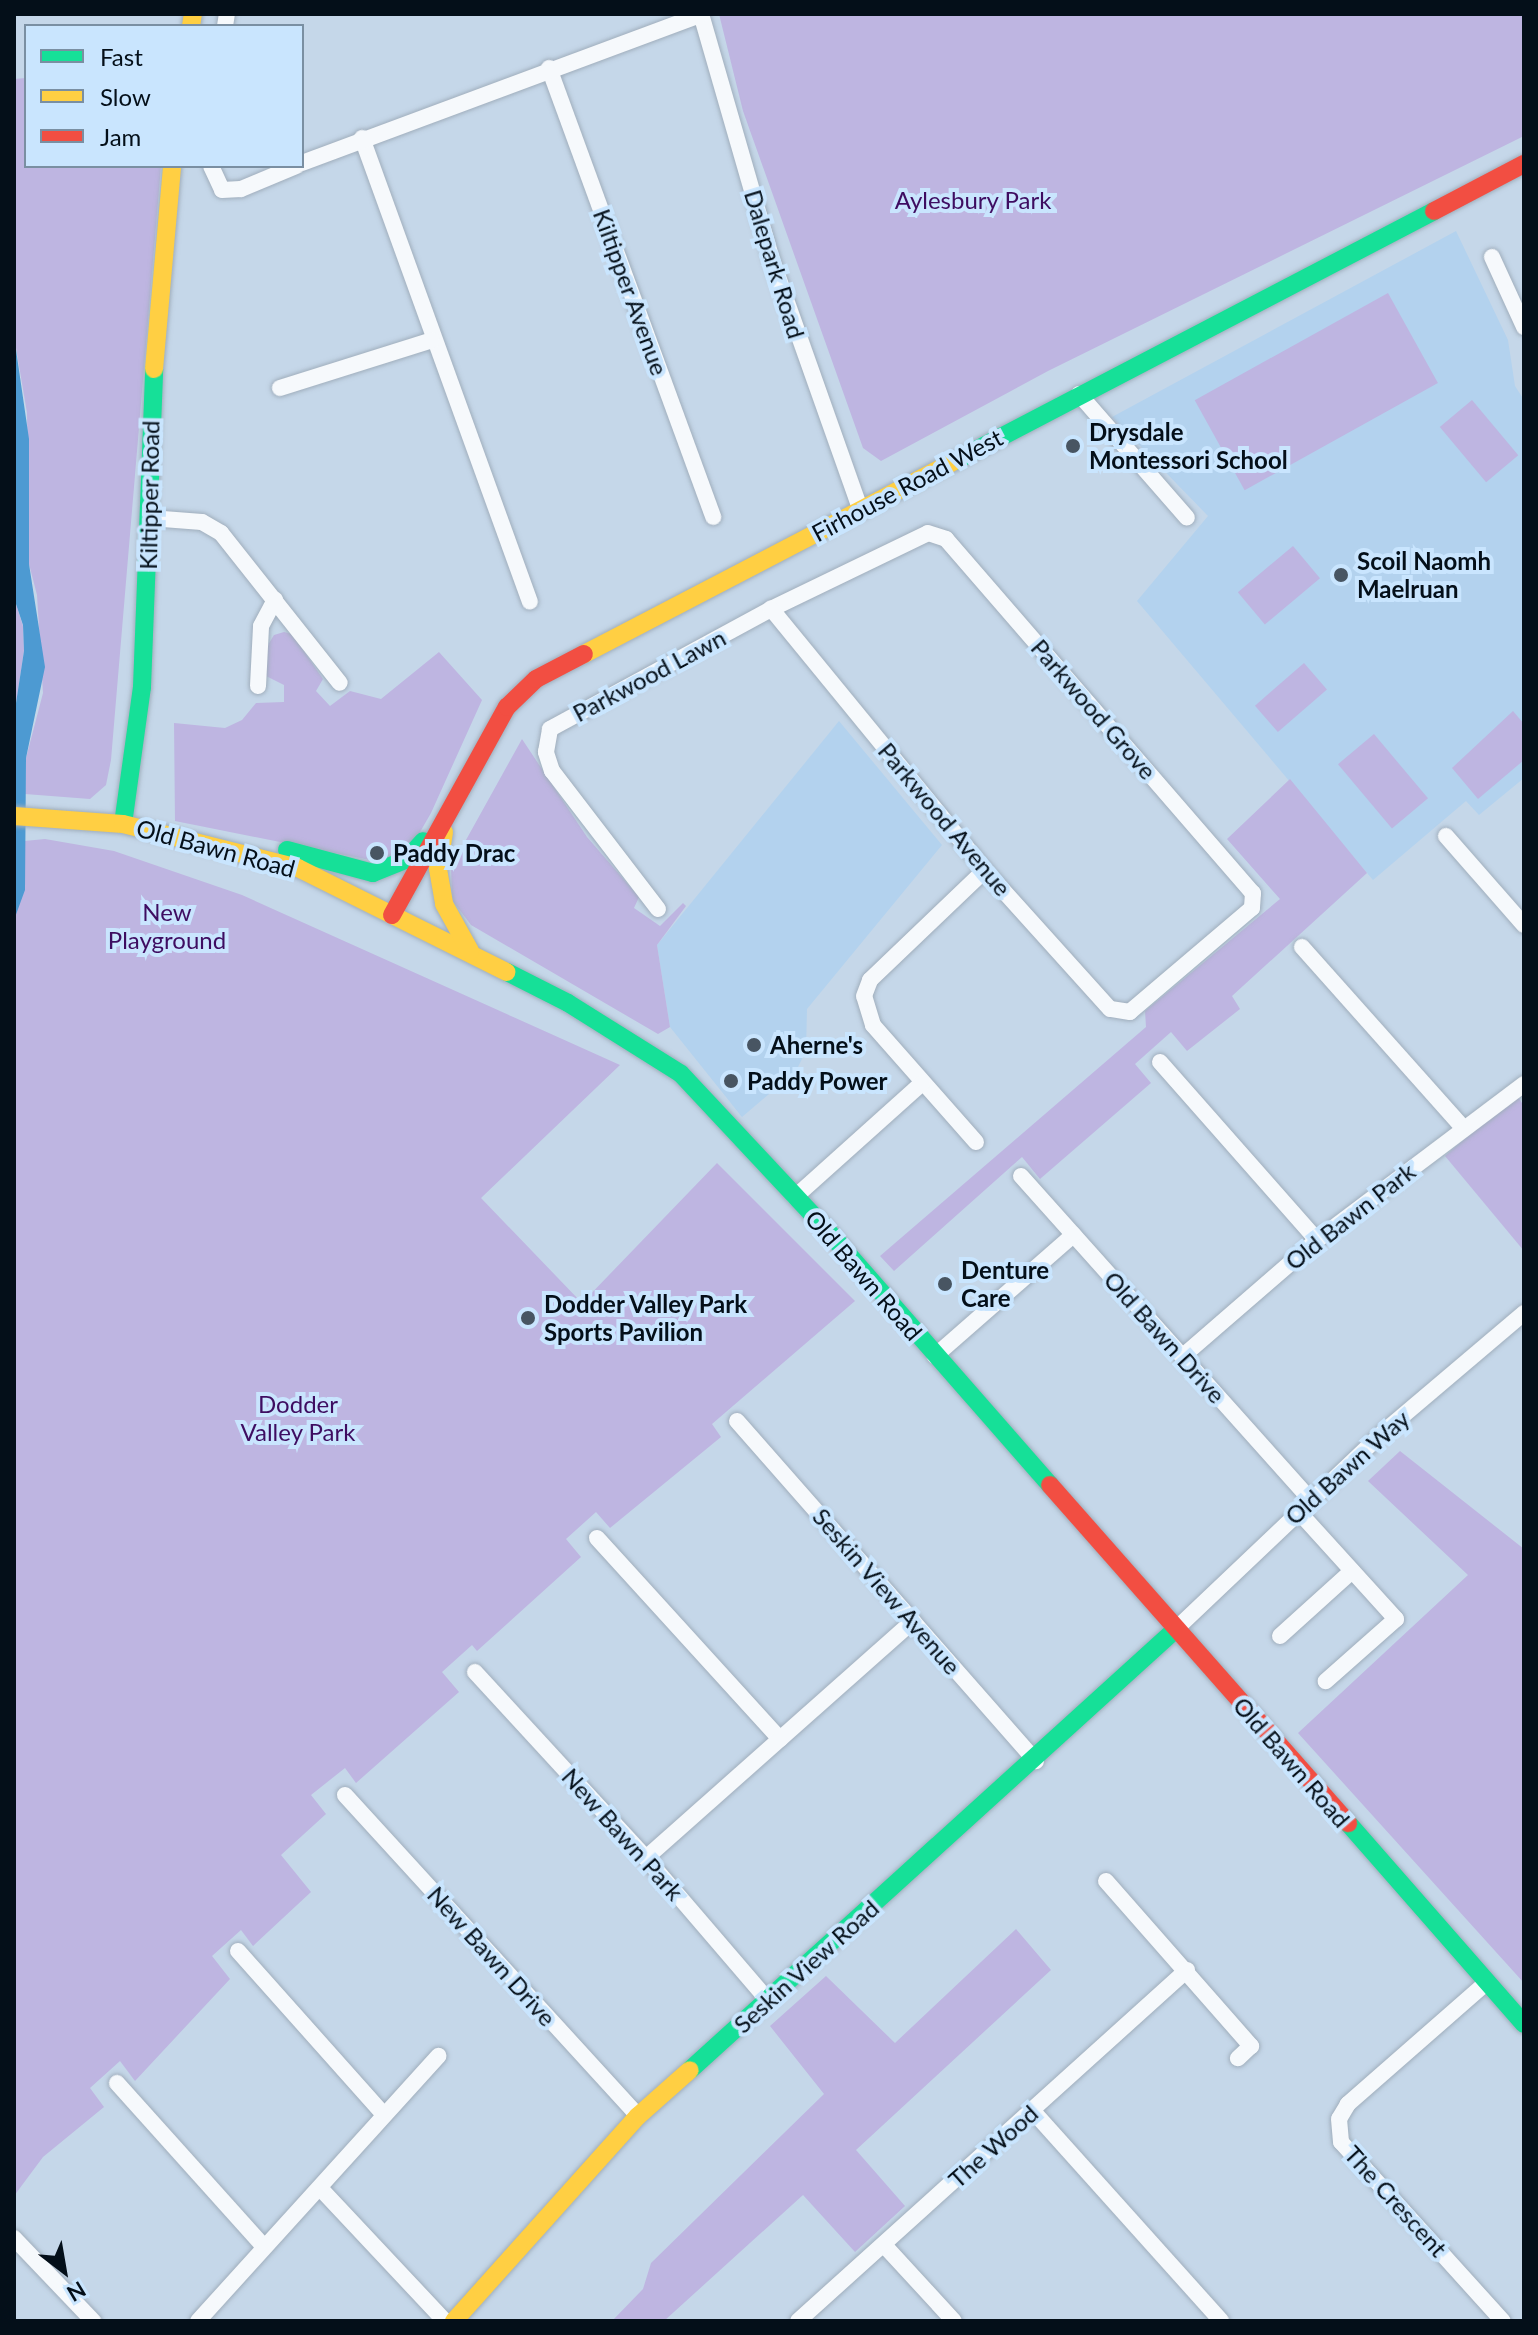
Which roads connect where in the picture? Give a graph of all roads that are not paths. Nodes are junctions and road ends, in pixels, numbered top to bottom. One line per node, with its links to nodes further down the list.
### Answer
1 (701, 15): 2 (street); 14 (street, Dalepark Road)
2 (549, 68): 3 (street); 15 (street, Kiltipper Avenue)
3 (362, 138): 4 (street); 11 (street)
4 (304, 162)
5 (1524, 164): 13 (street, Firhouse Road West)
6 (172, 168): 16 (street, Kiltipper Road)
7 (212, 168): 8 (street)
8 (291, 168)
9 (1492, 257): 10 (street)
10 (1524, 327)
11 (432, 340): 12 (street); 19 (street)
12 (280, 388)
13 (1079, 394): 14 (street, Firhouse Road West); 17 (street)
14 (861, 511): 23 (street, Firhouse Road West)
15 (713, 517)
16 (150, 518): 18 (street); 25 (street, Kiltipper Road)
17 (1187, 518)
18 (275, 600): 21 (street); 22 (street)
19 (530, 602)
20 (771, 609): 28 (street, Parkwood Avenue); 29 (street, Parkwood Lawn); 34 (street, Parkwood Grove)
21 (340, 683)
22 (258, 686)
23 (447, 813): 27 (street); 30 (street, Firhouse Road West); 33 (street)
24 (14, 816): 25 (street, Old Bawn Road)
25 (123, 824): 27 (street, Old Bawn Road)
26 (1446, 836): 31 (street)
27 (190, 837): 30 (street, Old Bawn Road)
28 (985, 870): 34 (street, Parkwood Avenue); 36 (street)
29 (658, 909)
30 (392, 915): 33 (street, Old Bawn Road)
31 (1524, 925)
32 (1302, 947): 38 (street)
33 (471, 952): 41 (street, Old Bawn Road)
34 (1130, 1012)
35 (1160, 1062): 43 (street)
36 (922, 1083): 39 (street); 41 (street)
37 (1524, 1084): 38 (street, Old Bawn Park)
38 (1463, 1128): 43 (street, Old Bawn Park)
39 (976, 1142)
40 (1021, 1176): 42 (street, Old Bawn Drive)
41 (795, 1197): 45 (street, Old Bawn Road)
42 (1073, 1235): 45 (street); 46 (street, Old Bawn Drive)
43 (1317, 1240): 46 (street, Old Bawn Park)
44 (1524, 1313): 48 (street, Old Bawn Way)
45 (935, 1356): 52 (street, Old Bawn Road)
46 (1183, 1356): 48 (street, Old Bawn Drive)
47 (737, 1421): 51 (street, Seskin View Avenue)
48 (1304, 1505): 50 (street, Old Bawn Drive); 52 (street, Old Bawn Way)
49 (597, 1538): 56 (street)
50 (1352, 1571): 53 (street); 55 (street, Old Bawn Drive)
51 (913, 1621): 56 (street); 57 (street, Seskin View Avenue)
52 (1176, 1629): 57 (street, Seskin View Road); 63 (street, Old Bawn Road)
53 (1280, 1636)
54 (475, 1672): 59 (street, New Bawn Park)
55 (1326, 1681)
56 (780, 1739): 59 (street)
57 (1036, 1761): 64 (street, Seskin View Road)
58 (345, 1795): 71 (street, New Bawn Drive)
59 (646, 1858): 64 (street, New Bawn Park)
60 (1106, 1881): 62 (street)
61 (238, 1951): 70 (street)
62 (1187, 1970): 67 (street); 69 (street, The Wood)
63 (1486, 1983): 65 (street, Old Bawn Road); 76 (street, The Crescent)
64 (767, 1999): 71 (street, Seskin View Road)
65 (1524, 2024)
66 (438, 2056): 70 (street)
67 (1238, 2058)
68 (117, 2083): 75 (street)
69 (1032, 2110): 74 (street, The Wood); 83 (street)
70 (383, 2114): 72 (street)
71 (638, 2116): 80 (street, Seskin View Road)
72 (320, 2188): 75 (street); 79 (street)
73 (14, 2238): 77 (street)
74 (884, 2245): 81 (street, The Wood); 82 (street)
75 (264, 2247): 78 (street)
76 (1496, 2319)
77 (93, 2321)
78 (198, 2321)
79 (445, 2321)
80 (454, 2321)
81 (798, 2321)
82 (954, 2321)
83 (1221, 2321)

